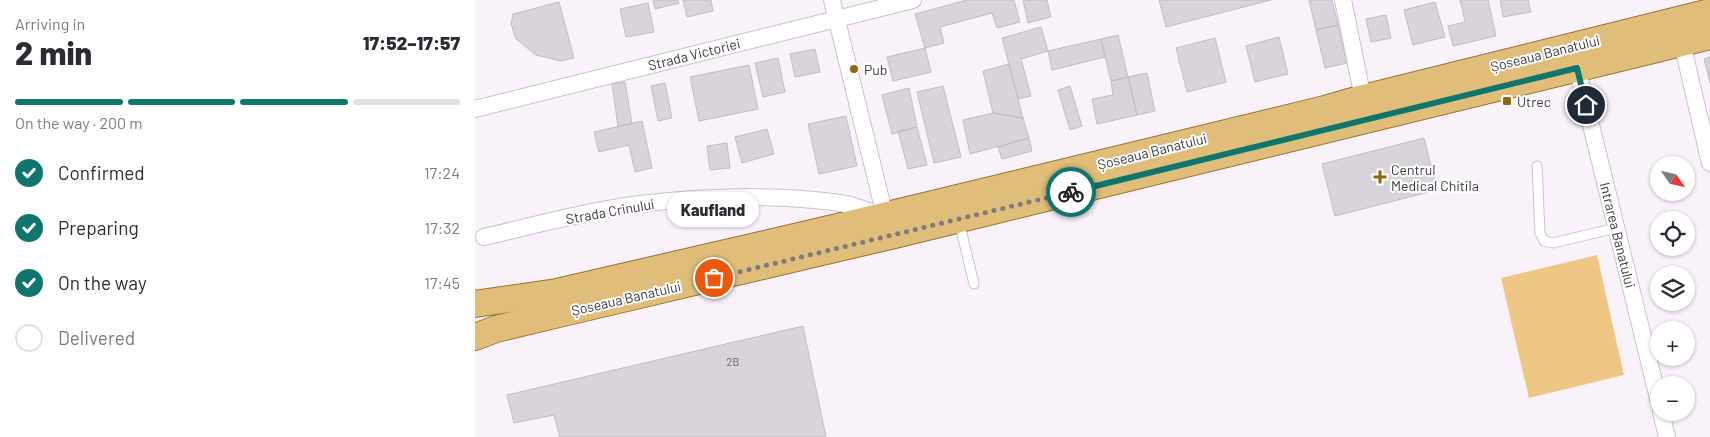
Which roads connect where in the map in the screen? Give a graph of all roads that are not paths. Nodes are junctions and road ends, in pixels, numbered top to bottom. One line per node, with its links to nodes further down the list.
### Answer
1 (833, 0): 5 (street)
2 (913, 0): 5 (street, Strada Victoriei)
3 (1343, 0): 9 (street)
4 (1710, 12): 9 (main road, Șoseaua Banatului)
5 (837, 19): 10 (street, Strada Victoriei); 14 (street)
6 (1710, 36): 7 (main road, Șoseaua Banatului)
7 (1681, 43): 8 (main road, Șoseaua Banatului); 11 (street)
8 (1577, 68): 13 (main road, Șoseaua Banatului); 15 (street, Intrarea Banatului)
9 (1363, 98): 14 (main road, Șoseaua Banatului)
10 (475, 108)
11 (1710, 163)
12 (1537, 166): 15 (lane)
13 (959, 219): 14 (main road, Șoseaua Banatului); 17 (lane)
14 (887, 226): 16 (street, Strada Crinului); 18 (main road, Șoseaua Banatului); 19 (main road, Șoseaua Banatului)
15 (1616, 228): 20 (street, Intrarea Banatului)
16 (484, 237)
17 (974, 284)
18 (475, 304)
19 (475, 337)
20 (1653, 376)
21 (1662, 421): 22 (street)
22 (1664, 436)

